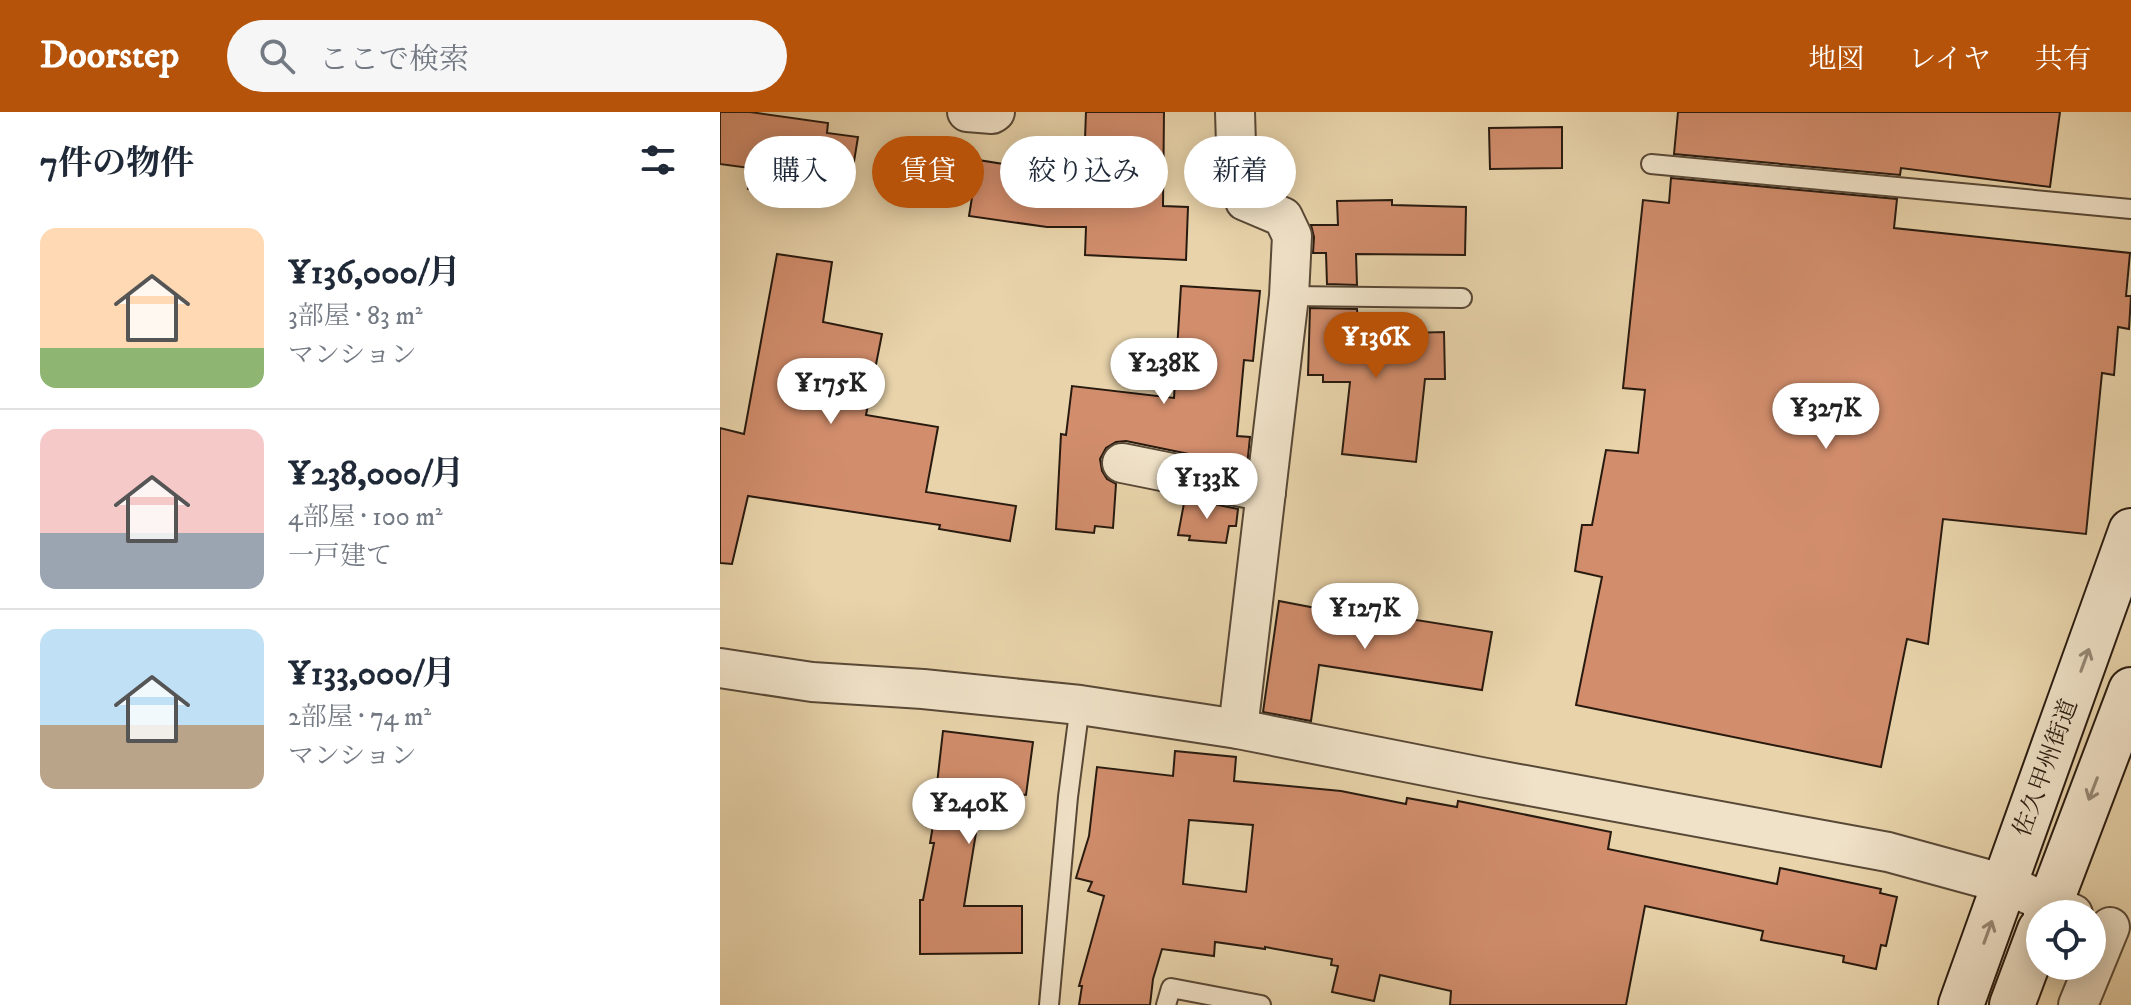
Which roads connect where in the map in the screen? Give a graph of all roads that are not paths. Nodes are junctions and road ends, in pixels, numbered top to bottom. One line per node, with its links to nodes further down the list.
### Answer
1 (967, 112): 2 (street)
2 (995, 112)
3 (1235, 112): 6 (street)
4 (1651, 164): 5 (lane)
5 (2131, 209)
6 (1289, 296): 7 (lane); 9 (street)
7 (1462, 298)
8 (1122, 463): 9 (street)
9 (1266, 492): 14 (street)
10 (2131, 531): 15 (main road, 佐久甲州街道, one-way to 10)
11 (720, 668): 13 (street)
12 (2131, 690): 17 (main road, one-way to 17)
13 (1080, 705): 14 (street); 20 (lane)
14 (1238, 729): 15 (street)
15 (2005, 884): 16 (street); 23 (main road, 佐久甲州街道, one-way to 15)
16 (2028, 900)
17 (2058, 900)
18 (2111, 924): 25 (street)
19 (2026, 974): 24 (main road)
20 (1049, 1005)
21 (1166, 1005): 22 (lane)
22 (1261, 1005)
23 (1961, 1005)
24 (2012, 1005)
25 (2078, 1005)

